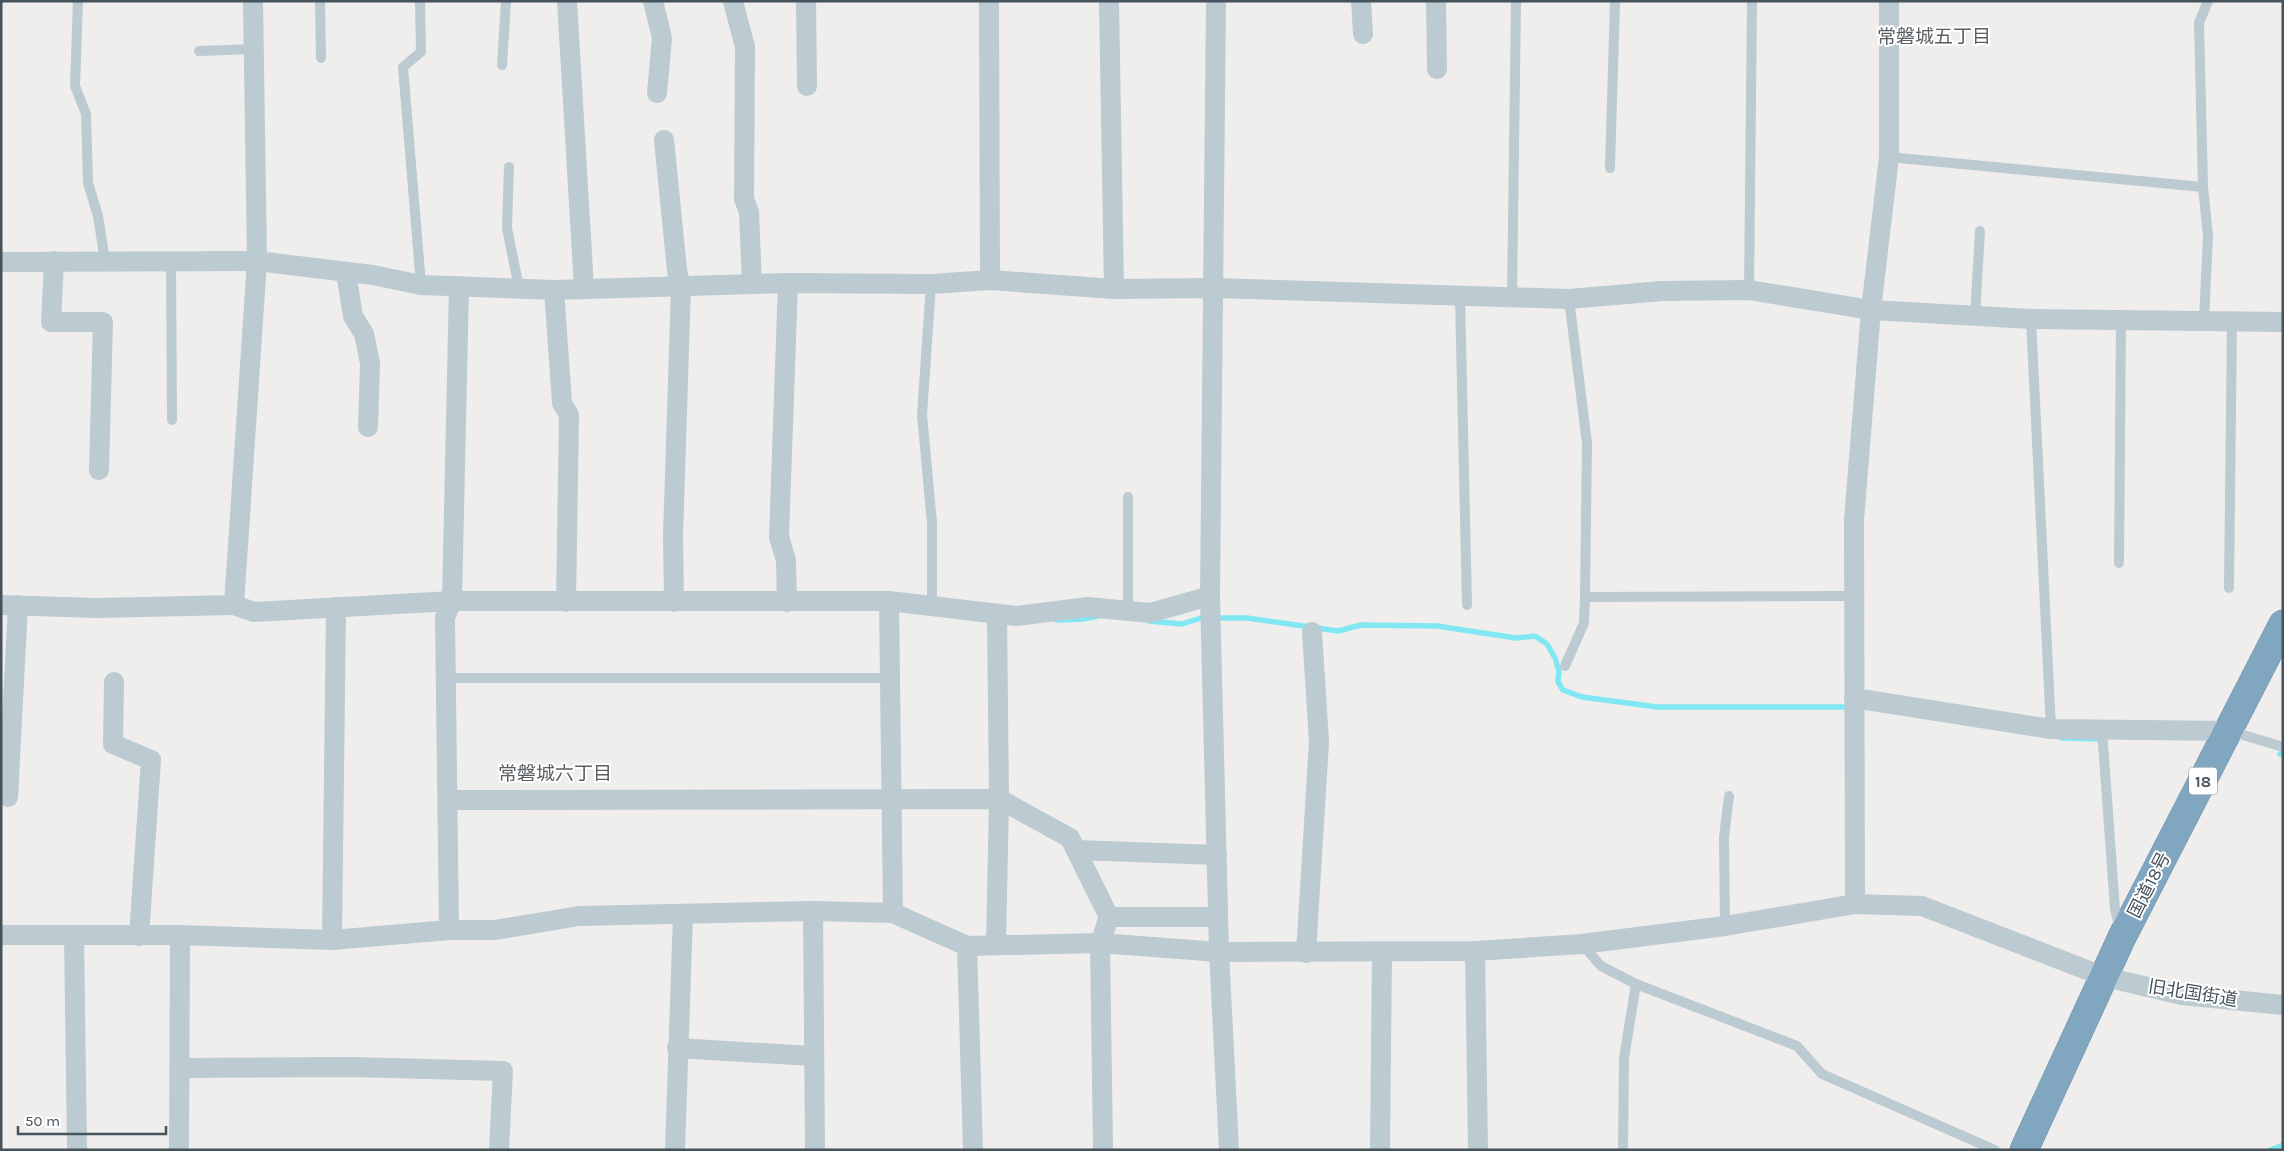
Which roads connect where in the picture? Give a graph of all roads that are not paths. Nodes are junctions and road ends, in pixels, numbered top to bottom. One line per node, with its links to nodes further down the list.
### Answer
1 (78, 1): 34 (lane)
2 (253, 1): 21 (street)
3 (320, 1): 23 (lane)
4 (420, 1): 44 (lane)
5 (506, 1): 24 (lane)
6 (567, 1): 48 (street)
7 (653, 1): 27 (street)
8 (733, 1): 42 (street)
9 (806, 1): 26 (street)
10 (989, 1): 40 (street)
11 (1108, 1): 49 (street)
12 (1216, 1): 50 (street)
13 (1361, 1): 20 (street)
14 (1436, 1): 25 (street)
15 (1516, 1): 54 (lane)
16 (1615, 1): 31 (lane)
17 (1752, 1): 52 (lane)
18 (1889, 1): 29 (street)
19 (2208, 1): 32 (lane)
20 (1363, 34)
21 (254, 49): 22 (lane); 36 (street)
22 (200, 51)
23 (321, 58)
24 (502, 65)
25 (1437, 69)
26 (807, 86)
27 (657, 93)
28 (664, 140): 46 (street)
29 (1888, 157): 32 (lane); 56 (street)
30 (509, 167): 47 (lane)
31 (1610, 168)
32 (2203, 187): 60 (lane)
33 (1980, 231): 57 (lane)
34 (105, 261): 35 (street); 38 (street)
35 (171, 261): 36 (street); 63 (lane)
36 (257, 261): 39 (street); 78 (street)
37 (1, 262): 38 (street)
38 (54, 262): 65 (street)
39 (346, 272): 44 (street); 64 (street)
40 (990, 280): 43 (street); 49 (street)
41 (788, 282): 42 (street); 43 (street); 76 (street)
42 (752, 284): 46 (street)
43 (931, 284): 81 (lane)
44 (421, 285): 45 (street)
45 (459, 286): 47 (street); 72 (street)
46 (681, 287): 48 (street); 75 (street)
47 (519, 288): 51 (street)
48 (584, 288): 51 (street)
49 (1114, 288): 50 (street)
50 (1214, 288): 53 (street); 69 (street)
51 (554, 290): 74 (street)
52 (1749, 290): 55 (street); 56 (street)
53 (1460, 296): 54 (street); 79 (lane)
54 (1512, 298): 55 (street)
55 (1569, 299): 71 (lane)
56 (1870, 310): 57 (street); 70 (street)
57 (1975, 315): 58 (street)
58 (2031, 319): 59 (street); 91 (lane)
59 (2121, 319): 60 (street); 67 (lane)
60 (2204, 320): 61 (street)
61 (2232, 320): 62 (street); 68 (lane)
62 (2283, 322)
63 (172, 420)
64 (368, 427)
65 (99, 470)
66 (1128, 497): 82 (lane)
67 (2119, 563)
68 (2229, 588)
69 (1210, 596): 82 (street); 101 (street)
70 (1854, 596): 71 (lane); 90 (street)
71 (1585, 597): 86 (lane)
72 (452, 601): 74 (street); 80 (street); 87 (street)
73 (889, 601): 76 (street); 81 (street); 88 (street)
74 (566, 602): 75 (street)
75 (674, 602): 76 (street)
76 (787, 602)
77 (10, 605): 78 (street); 96 (street)
78 (234, 605): 80 (street)
79 (1467, 605)
80 (336, 607): 115 (street)
81 (932, 607): 83 (street)
82 (1128, 611): 83 (street)
83 (997, 615): 98 (street)
84 (2283, 624): 93 (highway, 国道18号 / 18)
85 (1312, 632): 123 (street)
86 (1565, 666)
87 (446, 678): 88 (lane); 99 (street)
88 (889, 678): 97 (street)
89 (114, 682): 112 (street)
90 (1854, 698): 91 (street); 102 (street)
91 (2052, 729): 92 (street)
92 (2102, 730): 93 (street); 114 (lane)
93 (2230, 730): 94 (lane); 114 (highway, 国道18号 / 18)
94 (2283, 747)
95 (1729, 796): 108 (lane)
96 (8, 797)
97 (892, 797): 98 (street); 99 (street); 104 (street)
98 (999, 799): 100 (street); 116 (street)
99 (448, 800): 109 (street)
100 (1076, 850): 101 (street); 106 (street)
101 (1217, 855): 107 (street)
102 (1855, 904): 108 (street, 旧北国街道); 124 (street, 旧北国街道)
103 (813, 911): 104 (street); 105 (street); 128 (street)
104 (893, 913): 119 (street)
105 (683, 914): 109 (street); 127 (street)
106 (1109, 917): 107 (street); 117 (street)
107 (1218, 917): 121 (street)
108 (1725, 926): 118 (street, 旧北国街道)
109 (449, 930): 115 (street)
110 (1, 934): 111 (street)
111 (74, 935): 112 (street); 130 (street)
112 (139, 936): 113 (street)
113 (180, 936): 115 (street); 129 (street)
114 (2122, 937): 124 (highway, 国道18号 / 18)
115 (332, 940)
116 (996, 944): 117 (street, 旧北国街道); 119 (street, 旧北国街道)
117 (1100, 944): 121 (street, 旧北国街道); 136 (street)
118 (1582, 944): 120 (street, 旧北国街道); 125 (lane)
119 (967, 946): 135 (street)
120 (1475, 951): 122 (street, 旧北国街道); 139 (street)
121 (1219, 952): 123 (street, 旧北国街道); 137 (street)
122 (1382, 952): 123 (street, 旧北国街道); 138 (street)
123 (1306, 953)
124 (2105, 977): 126 (street, 旧北国街道); 142 (highway, 国道18号 / 18)
125 (1636, 984): 140 (lane); 141 (lane)
126 (2283, 1005)
127 (677, 1048): 128 (street); 133 (street)
128 (812, 1056): 134 (street)
129 (180, 1068): 131 (street); 132 (street)
130 (77, 1150)
131 (180, 1150)
132 (499, 1150)
133 (675, 1150)
134 (815, 1150)
135 (973, 1150)
136 (1103, 1150)
137 (1229, 1150)
138 (1380, 1150)
139 (1478, 1150)
140 (1623, 1150)
141 (1995, 1150)
142 (2024, 1150)

